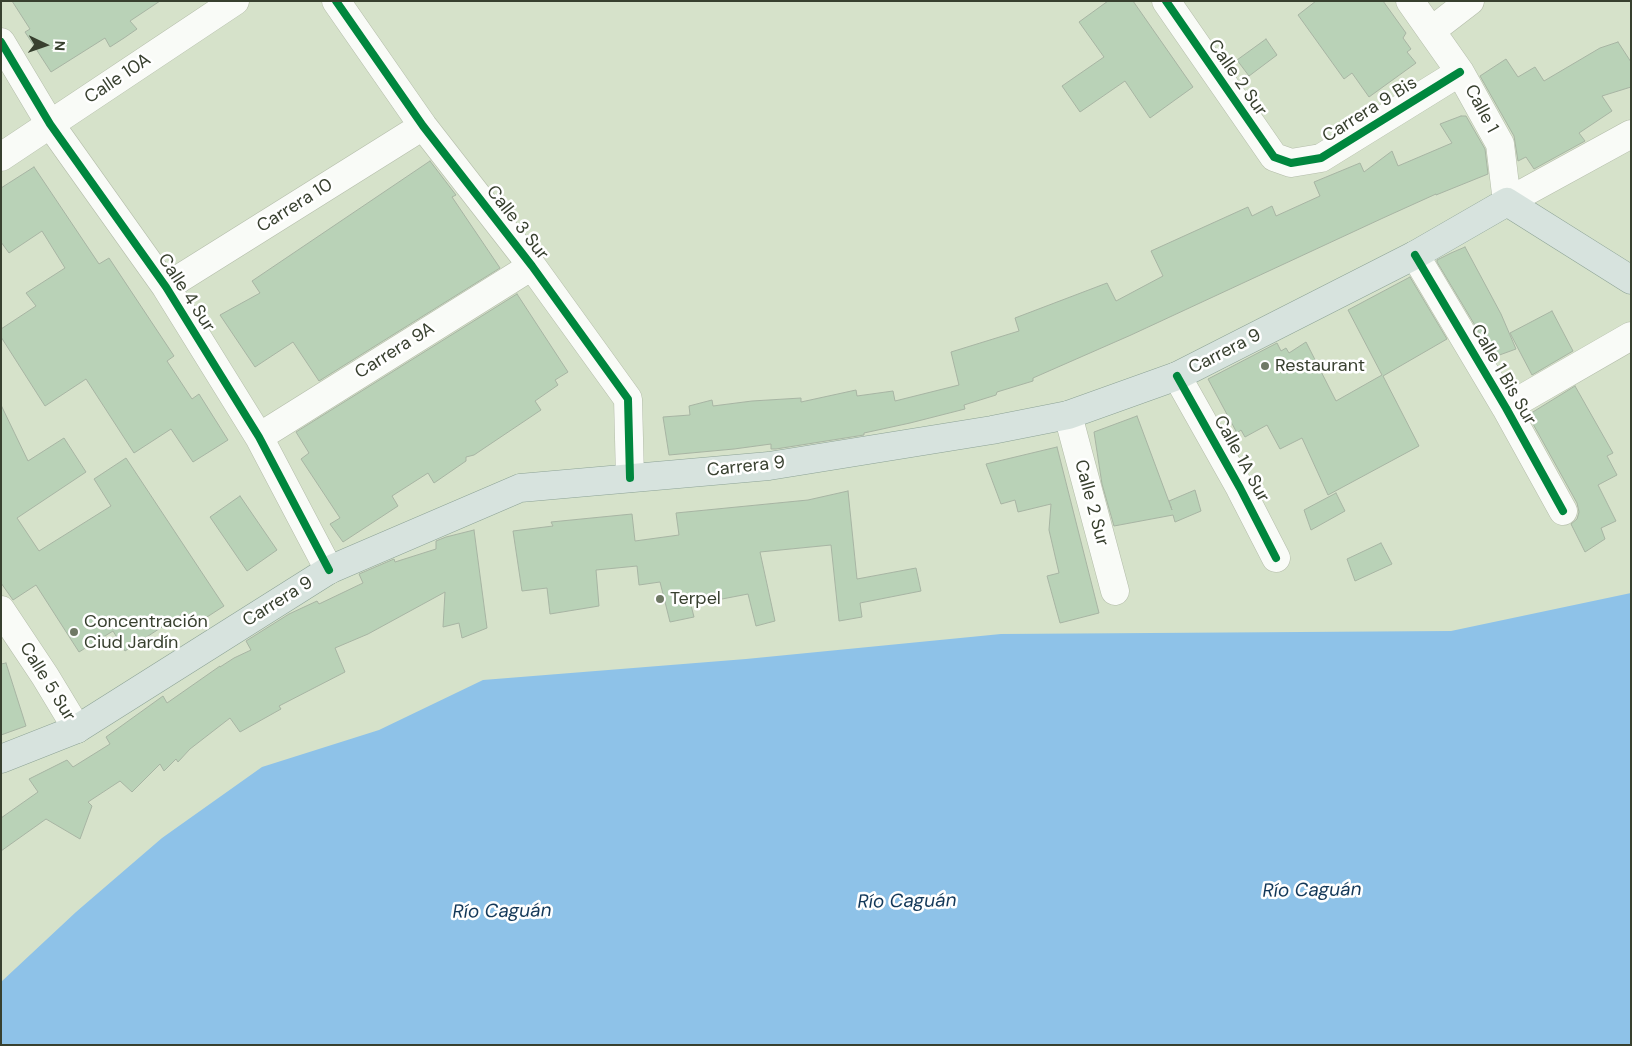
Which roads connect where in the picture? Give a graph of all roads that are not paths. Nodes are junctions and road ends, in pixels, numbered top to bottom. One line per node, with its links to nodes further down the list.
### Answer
1 (235, 1): 9 (street, Calle 10A)
2 (336, 1): 10 (street, Calle 3 Sur)
3 (1166, 1): 13 (street, Calle 2 Sur)
4 (1410, 1): 6 (street, Calle 1)
5 (1470, 1): 6 (street)
6 (1431, 31): 8 (street, Calle 1)
7 (1, 42): 9 (street, Calle 4 Sur)
8 (1460, 72): 13 (street, Carrera 9 Bis); 14 (street, Calle 1)
9 (50, 124): 12 (street, Calle 10A); 18 (street, Calle 4 Sur)
10 (423, 126): 16 (street, Calle 3 Sur); 18 (street, Carrera 10)
11 (1631, 134): 14 (street, Carrera 9)
12 (1, 156)
13 (1291, 163)
14 (1507, 202): 15 (main road, Carrera 9); 17 (main road)
15 (1415, 255): 20 (main road, Carrera 9); 21 (street, Calle 1 Bis Sur)
16 (532, 266): 23 (street, Carrera 9A); 24 (street, Calle 3 Sur)
17 (1631, 280)
18 (166, 287): 23 (street, Calle 4 Sur)
19 (1631, 336): 21 (street)
20 (1177, 376): 22 (main road, Carrera 9); 26 (street, Calle 1A Sur)
21 (1506, 408): 25 (street, Calle 1 Bis Sur)
22 (1068, 415): 24 (main road, Carrera 9); 28 (street, Calle 2 Sur)
23 (259, 437): 27 (street, Calle 4 Sur)
24 (630, 478): 27 (main road, Carrera 9)
25 (1562, 511)
26 (1276, 558)
27 (329, 570): 30 (main road, Carrera 9)
28 (1115, 591)
29 (1, 610): 30 (street, Calle 5 Sur)
30 (77, 729): 31 (main road, Carrera 9)
31 (1, 759)

